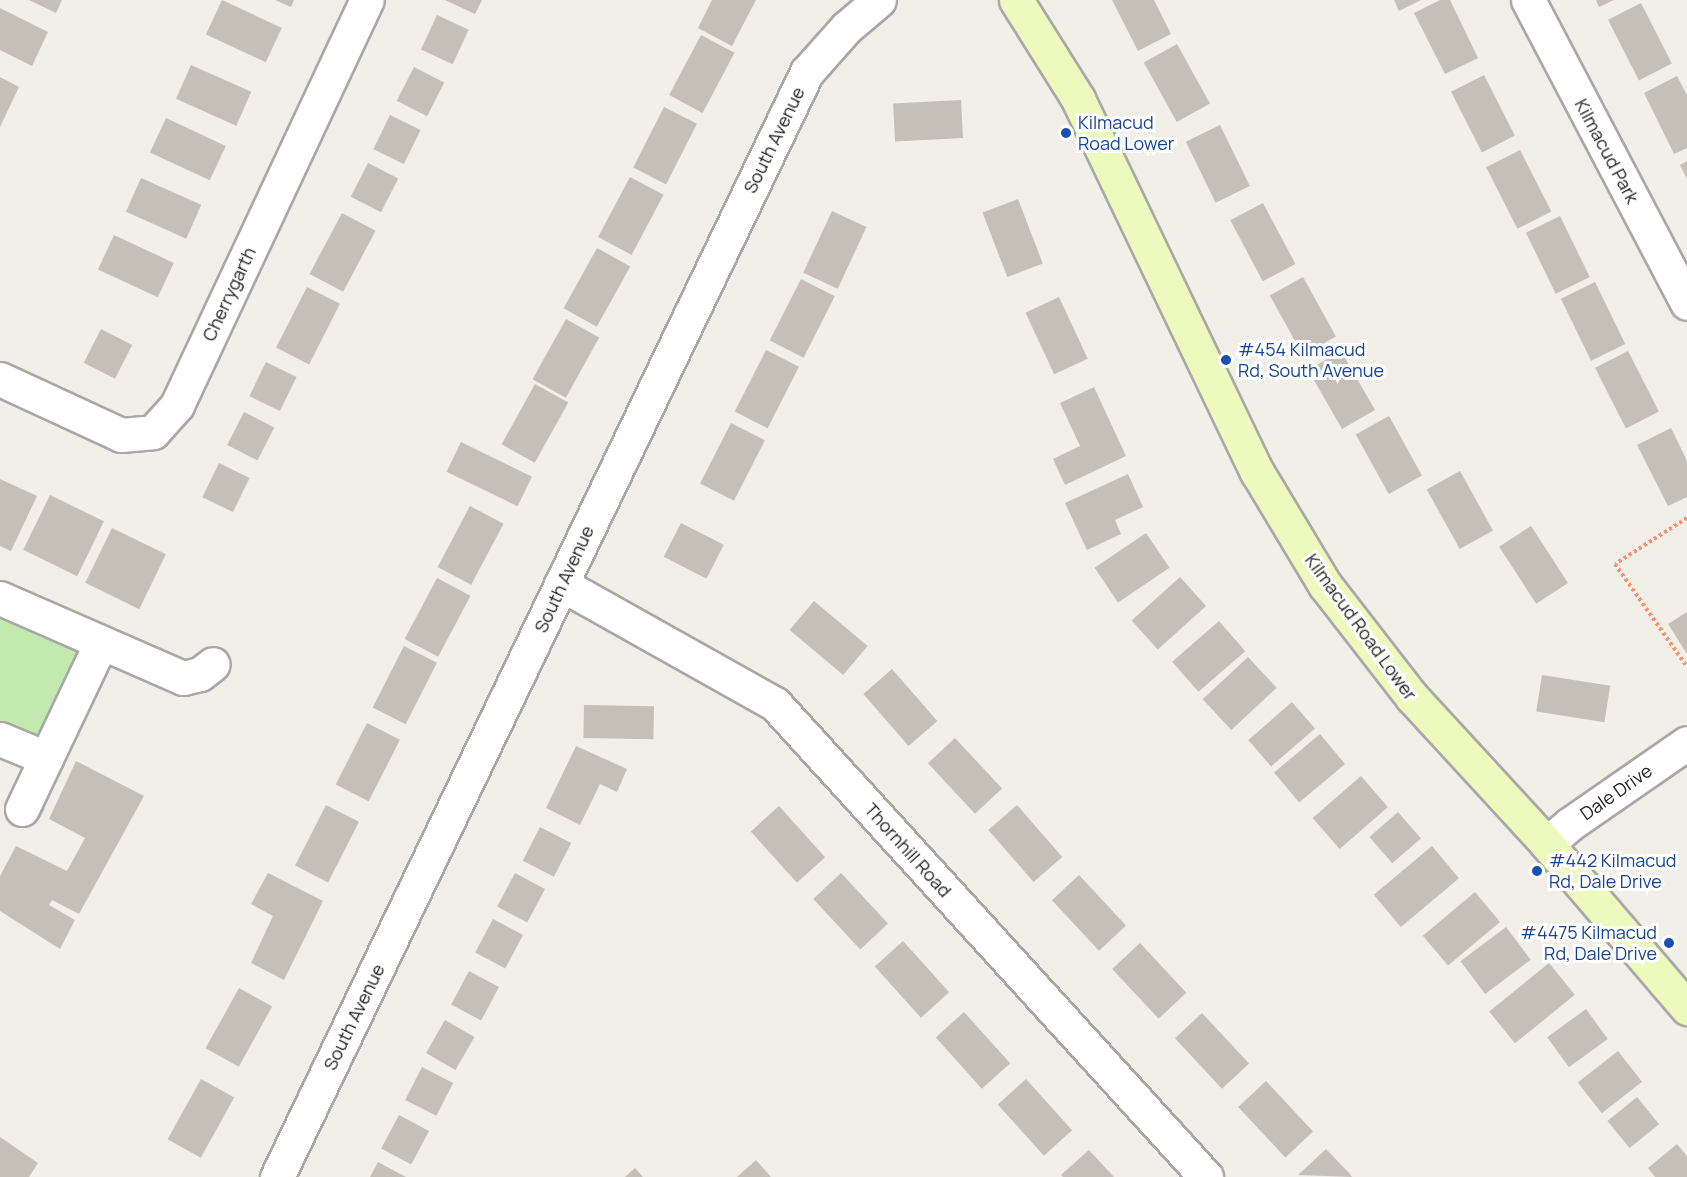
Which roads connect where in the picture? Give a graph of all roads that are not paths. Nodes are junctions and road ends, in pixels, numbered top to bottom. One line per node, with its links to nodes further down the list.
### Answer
1 (367, 0): 6 (street, Cherrygarth)
2 (879, 0): 7 (street, South Avenue)
3 (1016, 0): 15 (main road, Kilmacud Road Lower)
4 (1527, 0): 5 (street, Kilmacud Park)
5 (1687, 303)
6 (0, 379)
7 (561, 584): 17 (street, South Avenue); 18 (street, Thornhill Road)
8 (0, 598): 9 (street)
9 (100, 644): 10 (street); 13 (street)
10 (213, 664)
11 (0, 739): 13 (street)
12 (1687, 743): 15 (street, Dale Drive)
13 (46, 758): 14 (street)
14 (22, 809)
15 (1547, 844): 16 (main road, Kilmacud Road Lower)
16 (1687, 1008)
17 (278, 1177)
18 (1206, 1177)

